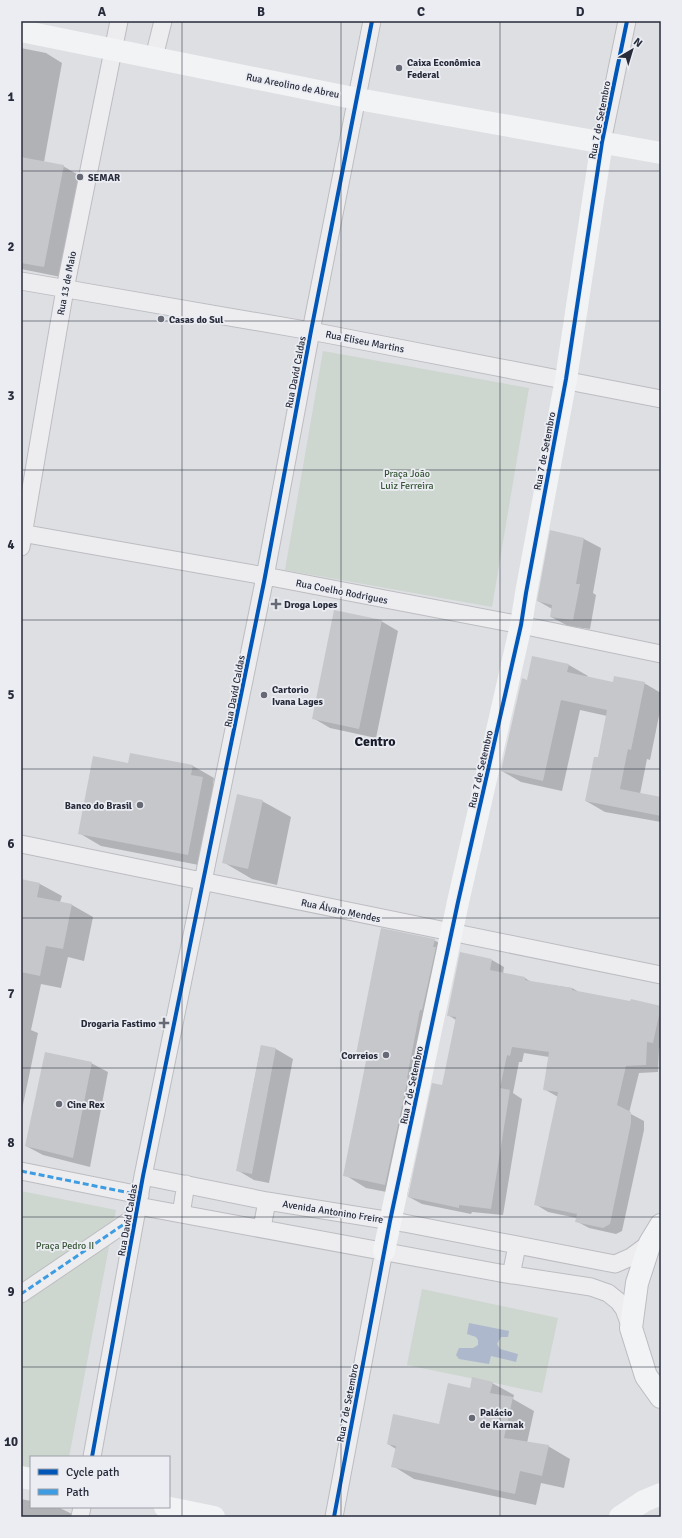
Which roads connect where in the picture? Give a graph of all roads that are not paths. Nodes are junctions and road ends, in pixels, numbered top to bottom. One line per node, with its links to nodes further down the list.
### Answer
1 (119, 21): 6 (street, Rua 13 de Maio)
2 (163, 21): 7 (street)
3 (372, 21): 8 (street, Rua David Caldas)
4 (627, 21): 9 (street, Rua 7 de Setembro)
5 (21, 31): 6 (street, Rua Areolino de Abreu)
6 (113, 49): 7 (street, Rua Areolino de Abreu); 12 (street, Rua 13 de Maio)
7 (154, 57): 8 (street, Rua Areolino de Abreu)
8 (358, 98): 9 (street, Rua Areolino de Abreu); 13 (street, Rua David Caldas)
9 (602, 142): 10 (street, Rua Areolino de Abreu); 14 (street, Rua 7 de Setembro)
10 (661, 154)
11 (21, 281): 12 (street, Rua Eliseu Martins)
12 (65, 289): 13 (street, Rua Eliseu Martins); 16 (street, Rua 13 de Maio)
13 (311, 331): 14 (street, Rua Eliseu Martins); 17 (street, Rua David Caldas)
14 (566, 380): 15 (street, Rua Eliseu Martins); 18 (street, Rua 7 de Setembro)
15 (661, 399)
16 (22, 538): 17 (street, Rua Coelho Rodrigues)
17 (265, 576): 18 (street, Rua Coelho Rodrigues); 21 (street, Rua David Caldas)
18 (521, 624): 19 (street, Rua Coelho Rodrigues); 22 (street, Rua 7 de Setembro)
19 (661, 654)
20 (21, 844): 21 (street, Rua Álvaro Mendes)
21 (204, 881): 22 (street, Rua Álvaro Mendes); 25 (street, Rua David Caldas)
22 (453, 931): 23 (street, Rua Álvaro Mendes); 30 (street, Rua 7 de Setembro)
23 (661, 975)
24 (21, 1171): 28 (street)
25 (143, 1176): 26 (street, Avenida Antonino Freire); 28 (street, Rua David Caldas)
26 (186, 1184): 27 (street, Avenida Antonino Freire); 29 (street)
27 (267, 1201): 30 (street, Avenida Antonino Freire); 32 (street)
28 (138, 1206): 29 (street); 37 (street); 40 (street, Rua David Caldas)
29 (180, 1214): 32 (street)
30 (390, 1221): 34 (street, Avenida Antonino Freire); 35 (street, Rua 7 de Setembro)
31 (661, 1225): 33 (street)
32 (262, 1228): 35 (street)
33 (650, 1243): 34 (street, Avenida Antonino Freire); 38 (street)
34 (517, 1246): 36 (street)
35 (384, 1251): 36 (street); 44 (street, Rua 7 de Setembro)
36 (511, 1275): 38 (street)
37 (21, 1294)
38 (631, 1328): 39 (street)
39 (661, 1397)
40 (92, 1456)
41 (661, 1494): 45 (street)
42 (170, 1508): 43 (street)
43 (214, 1517)
44 (334, 1517)
45 (620, 1517)

